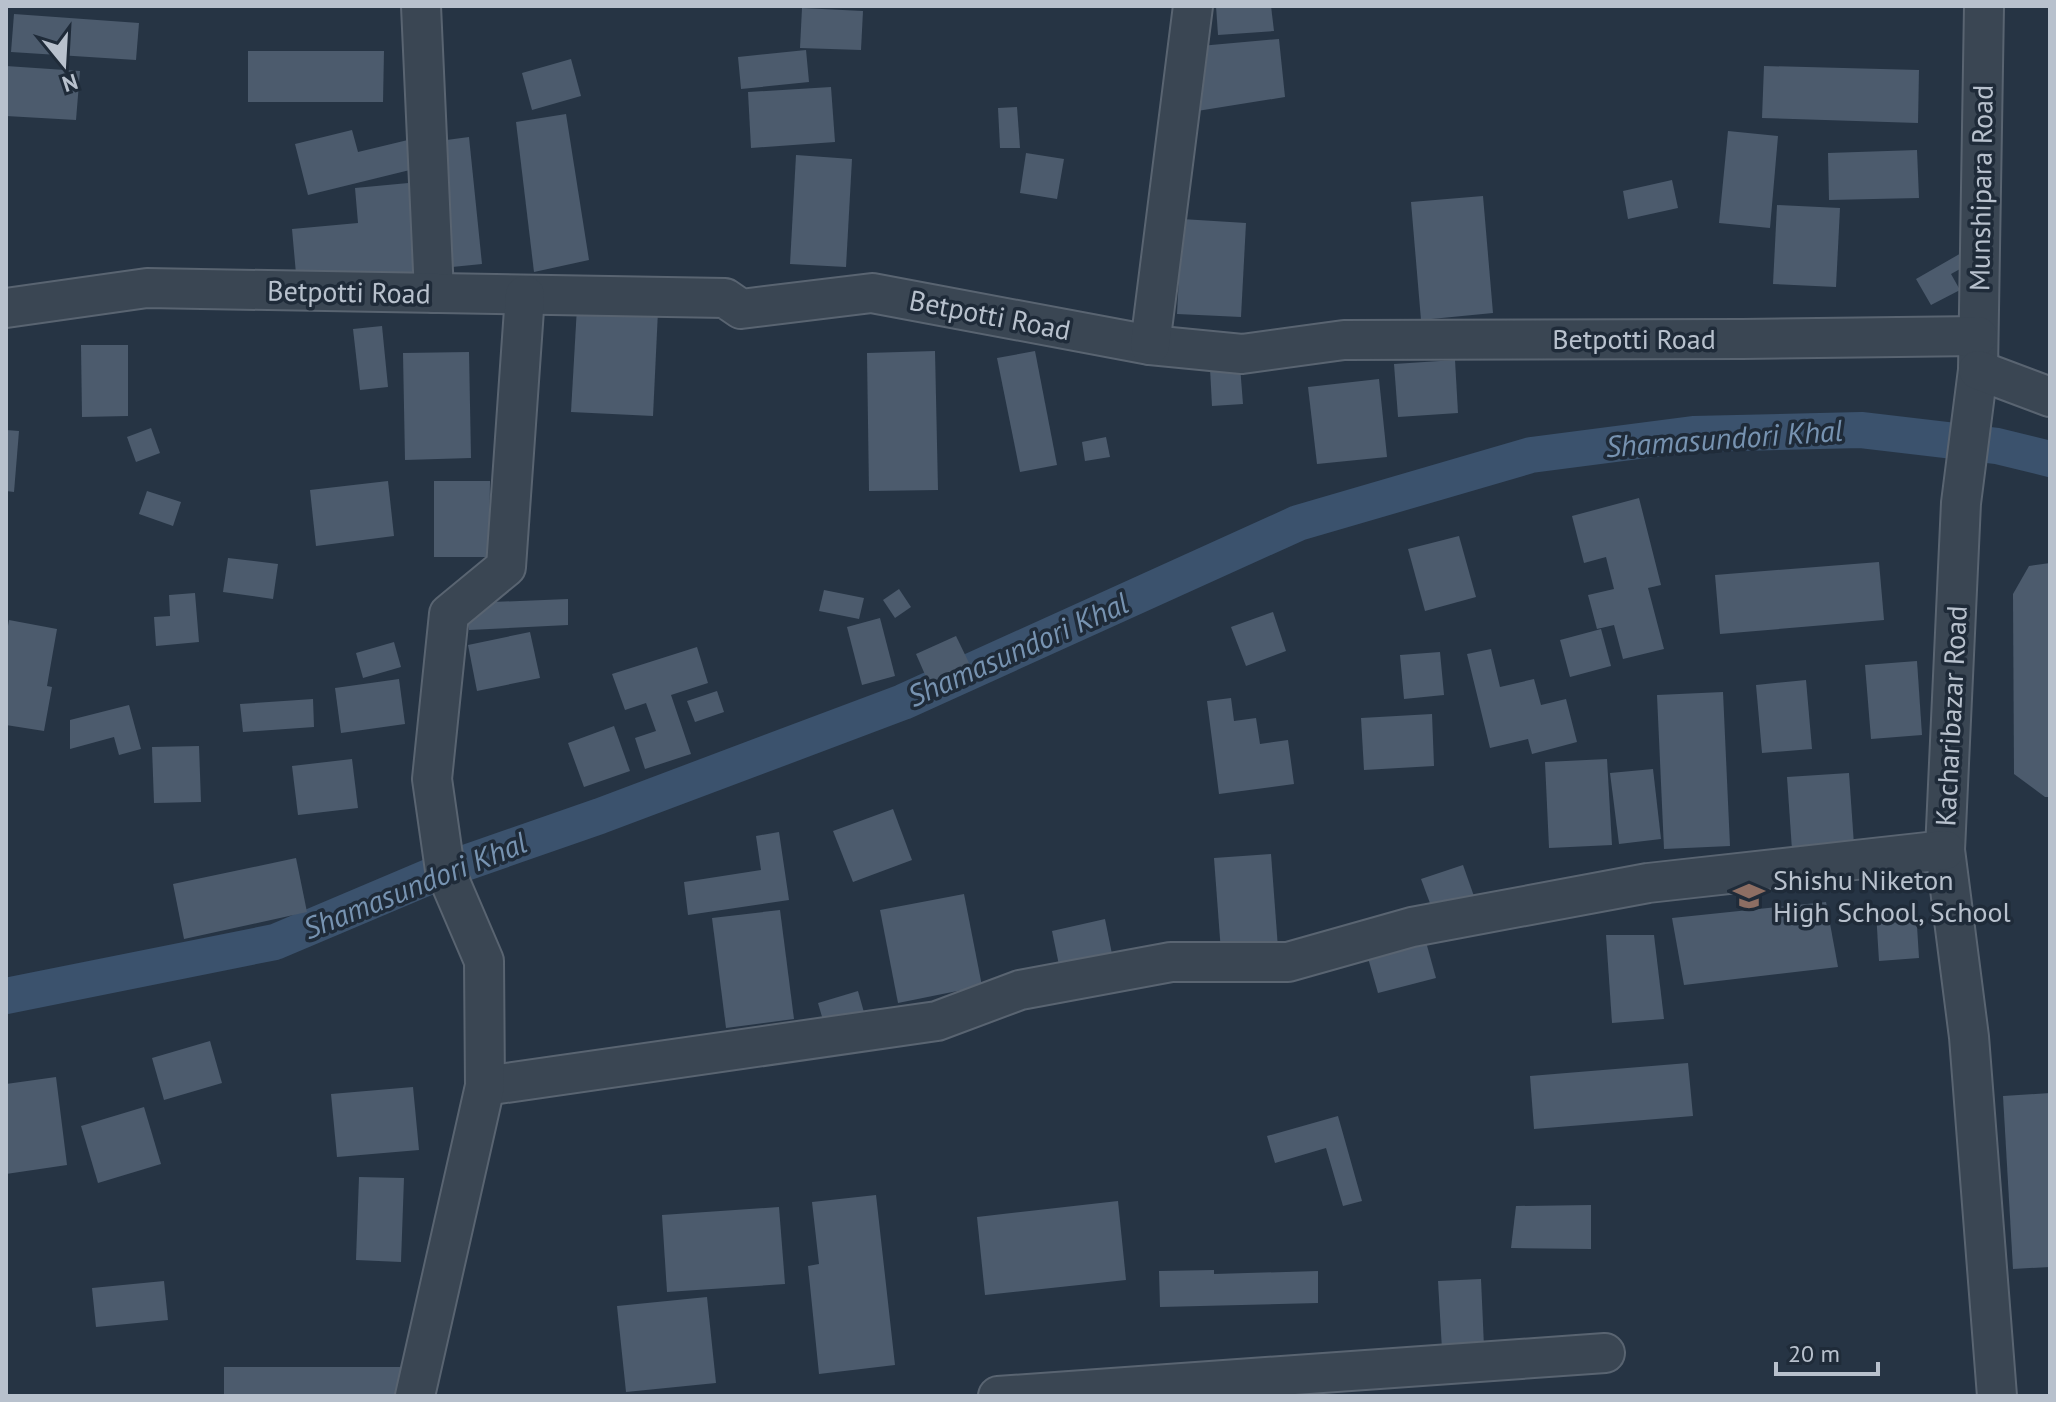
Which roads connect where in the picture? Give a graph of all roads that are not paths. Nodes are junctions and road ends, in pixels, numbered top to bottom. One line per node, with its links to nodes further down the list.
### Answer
1 (421, 6): 4 (street)
2 (1193, 6): 7 (street)
3 (1984, 6): 8 (street, Munshipara Road)
4 (434, 293): 5 (street, Betpotti Road); 6 (street, Betpotti Road)
5 (525, 295): 7 (street, Betpotti Road); 11 (street)
6 (6, 308)
7 (1150, 345): 8 (street, Betpotti Road)
8 (1978, 353): 9 (street); 10 (street, Kacharibazar Road)
9 (2050, 397)
10 (1945, 850): 11 (street); 15 (street, Kacharibazar Road)
11 (485, 1086): 13 (street)
12 (1605, 1353): 14 (street)
13 (415, 1396)
14 (998, 1396)
15 (1997, 1396)

